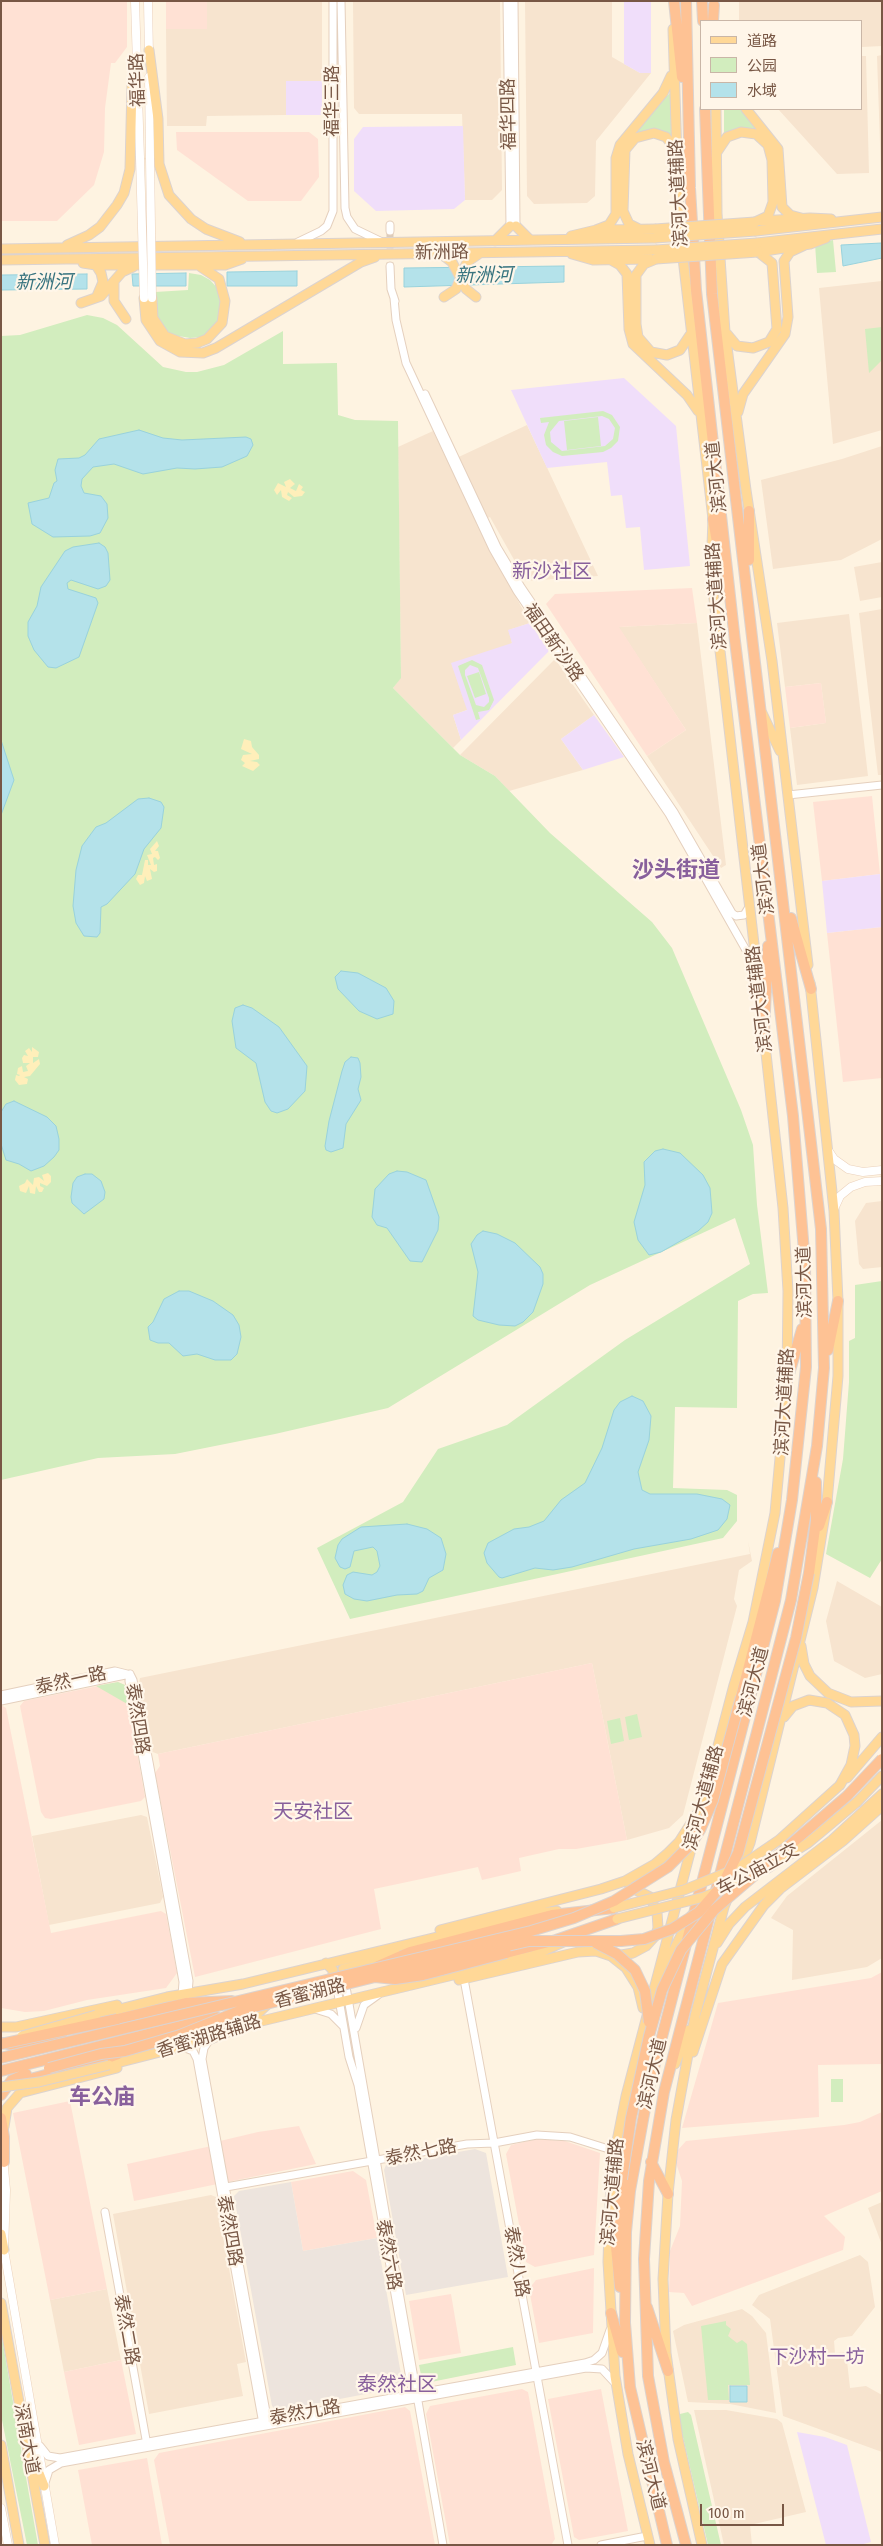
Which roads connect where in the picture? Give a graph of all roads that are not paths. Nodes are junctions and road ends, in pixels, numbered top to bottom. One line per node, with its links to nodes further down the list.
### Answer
1 (136, 1): 14 (main road, 福华路)
2 (148, 1): 13 (main road, 福华路)
3 (333, 1): 36 (street, 福华三路)
4 (341, 1): 35 (street, 福华三路)
5 (508, 1): 25 (street, 福华四路)
6 (514, 1): 25 (street, 福华四路)
7 (674, 1): 15 (main road, 滨河大道辅路); 19 (highway)
8 (686, 1): 19 (highway, 滨河大道)
9 (702, 1): 11 (highway)
10 (714, 3): 12 (highway)
11 (703, 20)
12 (714, 20)
13 (149, 50): 37 (main road); 60 (main road, 福华路, bridge)
14 (137, 57): 39 (main road); 60 (main road, 福华路, bridge)
15 (673, 63): 20 (main road, 滨河大道辅路); 28 (main road)
16 (707, 110): 71 (highway, 滨河大道)
17 (716, 110): 21 (main road)
18 (747, 110): 23 (main road)
19 (689, 140): 72 (highway, 滨河大道)
20 (675, 149): 29 (main road); 65 (main road, 滨河大道辅路)
21 (717, 152): 26 (main road); 66 (main road)
22 (882, 217): 24 (main road, 新洲路)
23 (801, 218): 24 (main road); 26 (main road)
24 (853, 220): 26 (main road, 新洲路)
25 (513, 226): 32 (main road); 34 (main road)
26 (755, 226): 30 (main road, 新洲路, bridge)
27 (882, 229): 31 (main road)
28 (596, 230): 29 (main road); 33 (main road)
29 (640, 230): 30 (main road)
30 (655, 234): 33 (main road, 新洲路)
31 (836, 234): 38 (main road); 40 (main road)
32 (530, 240): 33 (main road, 新洲路); 34 (main road, 新洲路)
33 (562, 240)
34 (494, 241): 35 (main road, 新洲路)
35 (385, 242): 36 (main road, 新洲路)
36 (291, 244): 37 (main road, 新洲路)
37 (250, 245): 39 (main road, 新洲路)
38 (805, 245): 40 (main road); 68 (main road)
39 (51, 248): 41 (main road, 新洲路)
40 (757, 248): 46 (main road, bridge); 66 (main road)
41 (1, 249)
42 (562, 251): 44 (main road, 新洲路); 46 (main road, 新洲路); 50 (main road)
43 (440, 253): 44 (main road, 新洲路); 45 (main road, 新洲路); 55 (main road)
44 (480, 253): 55 (main road)
45 (388, 254): 47 (main road, 新洲路); 60 (main road)
46 (656, 254): 50 (main road); 65 (main road)
47 (250, 256): 49 (main road, 新洲路); 52 (main road)
48 (1, 260): 49 (main road, 新洲路)
49 (61, 260): 51 (main road)
50 (611, 260): 67 (main road)
51 (96, 265): 53 (main road); 62 (main road)
52 (194, 265): 53 (main road); 60 (main road)
53 (136, 266): 56 (main road)
54 (390, 266): 61 (street, 福田新沙路)
55 (460, 266): 57 (main road)
56 (114, 282): 62 (main road); 64 (main road)
57 (461, 289): 58 (main road); 59 (main road)
58 (444, 297)
59 (476, 297)
60 (148, 298)
61 (394, 298): 78 (street, 福田新沙路); 80 (street, 福田新沙路)
62 (94, 299): 63 (main road)
63 (81, 303)
64 (126, 319)
65 (690, 330): 67 (main road, 滨河大道辅路)
66 (726, 332): 68 (main road)
67 (700, 416): 70 (main road, 滨河大道辅路)
68 (737, 420): 69 (main road)
69 (749, 511): 71 (highway); 74 (main road)
70 (713, 519): 72 (highway); 78 (main road, 滨河大道辅路)
71 (750, 601): 73 (highway, 滨河大道)
72 (735, 641): 79 (highway, 滨河大道)
73 (762, 713): 74 (main road); 77 (highway, 滨河大道)
74 (784, 758): 76 (main road)
75 (878, 785): 76 (street)
76 (788, 795): 81 (main road)
77 (782, 888): 81 (highway); 89 (highway, 滨河大道)
78 (750, 907): 80 (main road, 滨河大道辅路)
79 (769, 918): 82 (highway); 88 (highway, 滨河大道)
80 (756, 969): 82 (main road, 滨河大道辅路)
81 (810, 989): 83 (main road)
82 (764, 1032): 90 (main road, 滨河大道辅路)
83 (828, 1150): 84 (main road); 86 (main road)
84 (882, 1170)
85 (882, 1181): 86 (main road)
86 (834, 1210): 87 (main road)
87 (838, 1301): 89 (highway); 93 (main road)
88 (806, 1316): 90 (highway); 92 (highway, 滨河大道)
89 (824, 1368): 91 (highway, 滨河大道)
90 (787, 1381): 94 (main road, 滨河大道辅路)
91 (817, 1446): 95 (highway); 152 (highway, 滨河大道)
92 (792, 1500): 96 (highway); 111 (highway, 滨河大道)
93 (827, 1502): 95 (highway); 97 (main road)
94 (775, 1513): 96 (main road); 108 (main road, 滨河大道辅路)
95 (814, 1544): 117 (highway, bridge)
96 (773, 1572): 123 (highway, bridge)
97 (801, 1638): 101 (main road); 102 (main road)
98 (130, 1674): 99 (street, 泰然一路); 100 (street, 泰然一路); 129 (street, 泰然四路)
99 (1, 1695)
100 (1, 1701)
101 (882, 1701)
102 (778, 1729): 106 (main road); 118 (main road)
103 (882, 1737): 106 (main road)
104 (882, 1759): 141 (highway, bridge)
105 (882, 1776): 114 (main road, 车公庙立交, bridge)
106 (840, 1785): 112 (main road, 车公庙立交, bridge)
107 (882, 1794): 118 (main road)
108 (704, 1798): 110 (main road); 127 (main road, 滨河大道辅路)
109 (882, 1806): 134 (main road)
110 (600, 1889): 119 (main road); 120 (main road)
111 (696, 1905): 127 (main road); 168 (highway, 滨河大道)
112 (614, 1908): 113 (highway, 香蜜湖路)
113 (577, 1911): 116 (main road); 123 (highway, 香蜜湖路, bridge)
114 (617, 1919): 115 (highway, 香蜜湖路)
115 (586, 1929): 123 (highway, 香蜜湖路, bridge); 126 (main road, 香蜜湖路辅路)
116 (420, 1941): 120 (main road); 122 (main road)
117 (588, 1941): 123 (highway, bridge); 141 (highway, bridge)
118 (712, 1952): 124 (main road)
119 (611, 1956): 125 (main road); 138 (main road)
120 (336, 1960): 121 (main road); 122 (street)
121 (326, 1963): 129 (main road); 137 (main road)
122 (343, 1969): 130 (street, 泰然六路)
123 (374, 1973): 132 (highway, 香蜜湖路, bridge)
124 (705, 1977): 134 (main road); 135 (main road)
125 (464, 1979): 126 (main road); 155 (street, 泰然八路)
126 (430, 1982): 128 (main road, 香蜜湖路辅路)
127 (654, 1988): 138 (main road, 滨河大道辅路)
128 (383, 1992): 130 (main road, 香蜜湖路辅路); 142 (street, 泰然六路)
129 (186, 1994): 131 (main road)
130 (344, 2002): 133 (main road, 香蜜湖路辅路); 140 (street, 泰然六路); 142 (street, 泰然六路)
131 (139, 2003): 139 (main road); 144 (main road, bridge)
132 (241, 2005): 136 (highway, bridge); 146 (highway, bridge); 148 (highway, 香蜜湖路, bridge); 149 (highway, 香蜜湖路, bridge)
133 (312, 2009): 137 (main road, 香蜜湖路辅路); 140 (street)
134 (707, 2009): 150 (main road)
135 (694, 2016): 150 (main road); 152 (main road)
136 (117, 2019): 144 (highway, bridge); 144 (highway, bridge)
137 (245, 2025): 143 (main road, 香蜜湖路辅路)
138 (644, 2026): 156 (main road, 滨河大道辅路)
139 (1, 2027)
140 (344, 2029): 157 (street, 泰然六路)
141 (649, 2036): 168 (highway, bridge)
142 (356, 2038): 157 (street, 泰然六路)
143 (211, 2039): 145 (main road, 香蜜湖路辅路); 160 (street, 泰然四路)
144 (1, 2043)
145 (180, 2047): 147 (main road, 香蜜湖路辅路); 175 (street, 泰然四路)
146 (125, 2051): 151 (highway, bridge); 151 (highway, bridge)
147 (150, 2055): 151 (main road, 香蜜湖路辅路, bridge); 154 (main road)
148 (1, 2058)
149 (1, 2071)
150 (686, 2074): 161 (main road)
151 (3, 2089)
152 (664, 2092): 159 (highway, 滨河大道)
153 (1, 2118): 154 (highway)
154 (3, 2142): 158 (highway)
155 (494, 2143): 156 (street, 泰然七路); 157 (street, 泰然七路); 171 (street, 泰然八路)
156 (615, 2151): 167 (main road, 滨河大道辅路)
157 (374, 2161): 160 (street, 泰然七路); 174 (street, 泰然六路)
158 (4, 2162): 164 (main road)
159 (651, 2162): 161 (highway); 165 (highway, 滨河大道)
160 (226, 2187): 175 (street, 泰然四路)
161 (668, 2194): 170 (main road)
162 (105, 2212): 178 (street, 泰然二路)
163 (1, 2234): 164 (main road)
164 (4, 2250): 179 (main road)
165 (644, 2297): 170 (highway); 196 (highway, 滨河大道)
166 (1, 2303): 176 (main road, 深南大道)
167 (611, 2313): 169 (main road, 滨河大道辅路); 173 (highway)
168 (625, 2323): 173 (highway, 滨河大道)
169 (611, 2325): 171 (street, 泰然九路); 172 (main road, 滨河大道辅路)
170 (668, 2371): 197 (main road)
171 (536, 2374): 172 (street, 泰然九路); 174 (street, 泰然九路); 193 (street, 泰然八路)
172 (617, 2386): 187 (main road, 滨河大道辅路)
173 (630, 2387): 195 (highway, 滨河大道)
174 (415, 2396): 175 (street, 泰然九路); 192 (street, 泰然六路)
175 (265, 2423): 178 (street, 泰然九路)
176 (26, 2439): 182 (main road); 190 (main road, 深南大道)
177 (1, 2445): 181 (main road, 深南大道)
178 (147, 2445): 179 (street, 泰然九路); 182 (street, 泰然九路)
179 (40, 2446): 182 (main road)
180 (1, 2468): 181 (main road)
181 (8, 2482): 189 (main road, 深南大道)
182 (44, 2486): 191 (main road)
183 (1, 2508): 184 (main road)
184 (2, 2512): 185 (main road); 186 (main road)
185 (1, 2516)
186 (4, 2532): 188 (main road)
187 (649, 2540): 194 (street)
188 (8, 2545)
189 (19, 2545)
190 (45, 2545)
191 (55, 2545)
192 (442, 2545)
193 (568, 2545)
194 (601, 2545)
195 (667, 2545)
196 (686, 2545)
197 (702, 2545)

